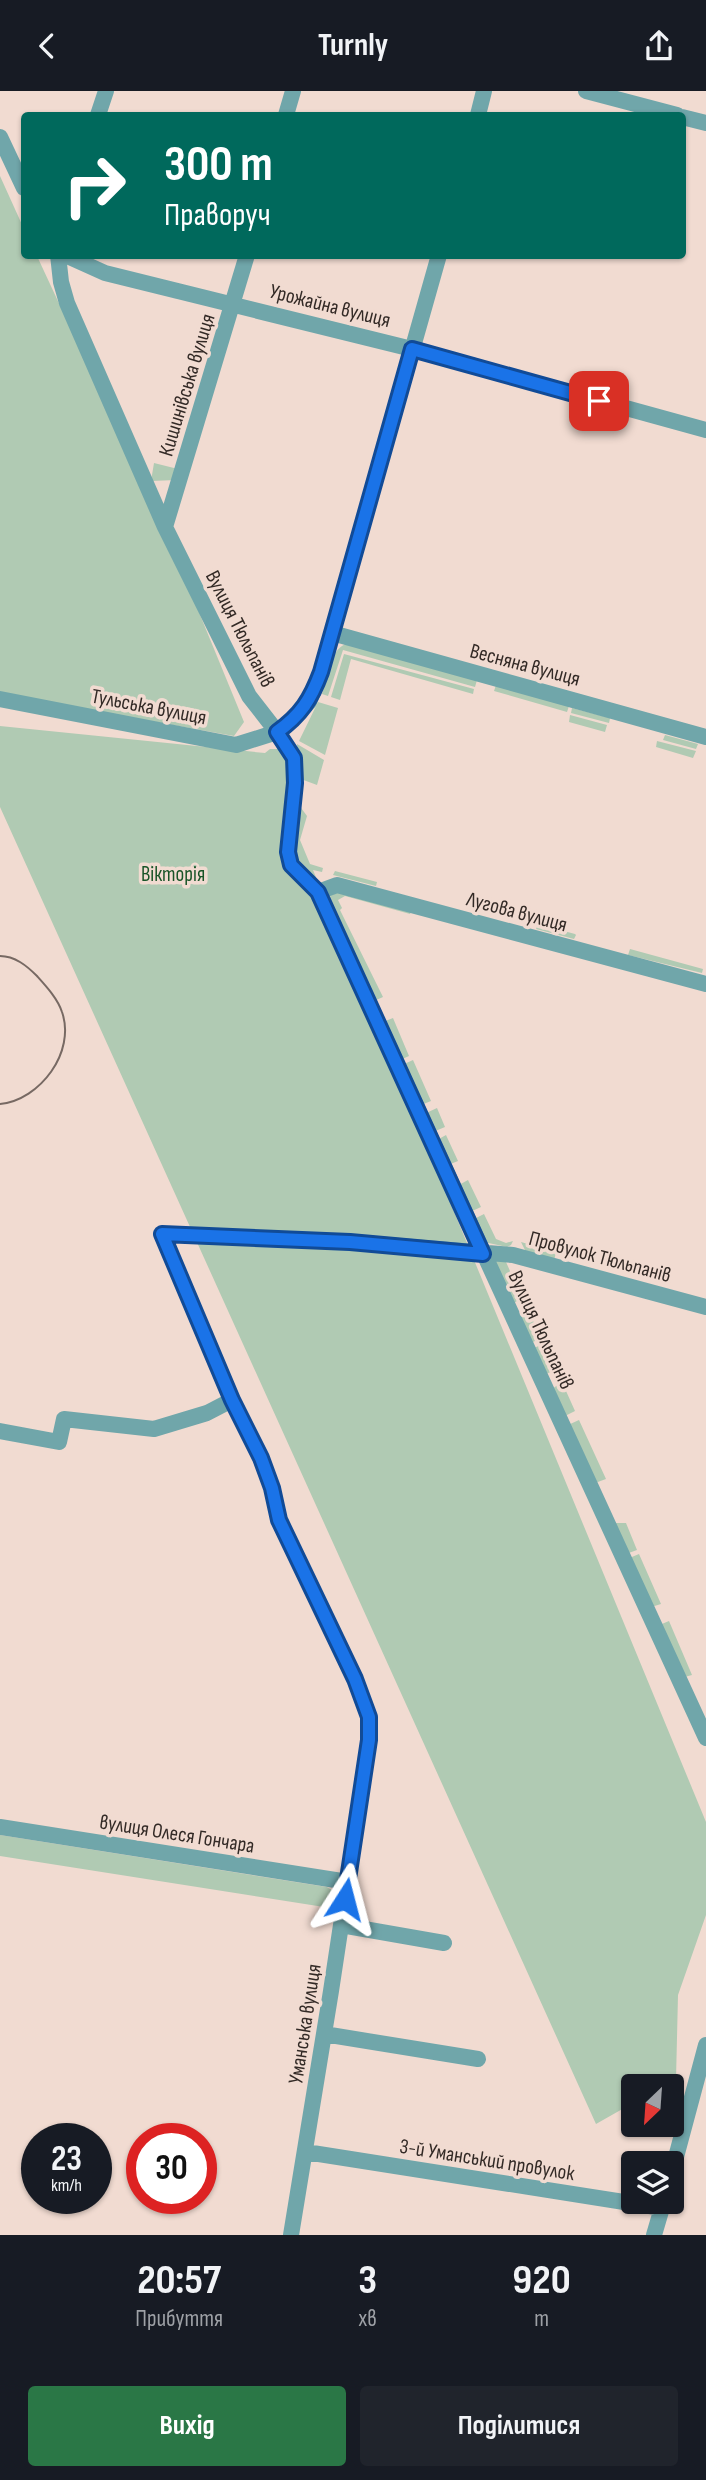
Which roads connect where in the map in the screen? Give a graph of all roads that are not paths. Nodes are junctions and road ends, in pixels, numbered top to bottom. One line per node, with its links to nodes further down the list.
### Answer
1 (106, 91): 5 (street)
2 (293, 91): 6 (street)
3 (484, 91): 7 (street)
4 (586, 91): 8 (street)
5 (99, 112)
6 (287, 112)
7 (479, 112)
8 (666, 112)
9 (686, 118): 10 (street)
10 (706, 123)
11 (0, 137): 12 (street)
12 (21, 182)
13 (58, 259): 20 (street, Вулиця Тюльпанів)
14 (75, 259): 17 (street, Урожайна вулиця)
15 (246, 259): 17 (street, Кишинівська вулиця)
16 (438, 259): 18 (street)
17 (234, 303): 18 (street, Урожайна вулиця); 20 (street, Кишинівська вулиця)
18 (412, 349): 19 (street, Урожайна вулиця); 21 (street)
19 (706, 430)
20 (165, 527): 23 (street, Вулиця Тюльпанів)
21 (332, 633): 23 (street); 24 (street, Весняна вулиця)
22 (0, 699): 23 (street, Тульська вулиця)
23 (282, 728): 25 (street, Вулиця Тюльпанів)
24 (706, 737)
25 (318, 892): 26 (street, Лугова вулиця); 28 (street, Вулиця Тюльпанів)
26 (706, 984)
27 (162, 1234): 28 (street, Провулок Тюльпанів); 30 (street, Уманська вулиця)
28 (483, 1254): 29 (street, Провулок Тюльпанів); 32 (street, Вулиця Тюльпанів)
29 (706, 1307)
30 (232, 1400): 31 (street); 34 (street, Уманська вулиця)
31 (0, 1431)
32 (706, 1738)
33 (0, 1827): 34 (street, вулиця Олеся Гончара)
34 (348, 1882): 35 (street, Уманська вулиця)
35 (341, 1925): 36 (street); 37 (street, Уманська вулиця)
36 (444, 1943)
37 (324, 2034): 39 (street); 41 (street, Уманська вулиця)
38 (706, 2045): 40 (street)
39 (478, 2059)
40 (678, 2151)
41 (306, 2152): 42 (street, 3-й Уманський провулок); 44 (street, Уманська вулиця)
42 (621, 2199)
43 (660, 2214): 45 (street)
44 (291, 2235)
45 (654, 2235)

